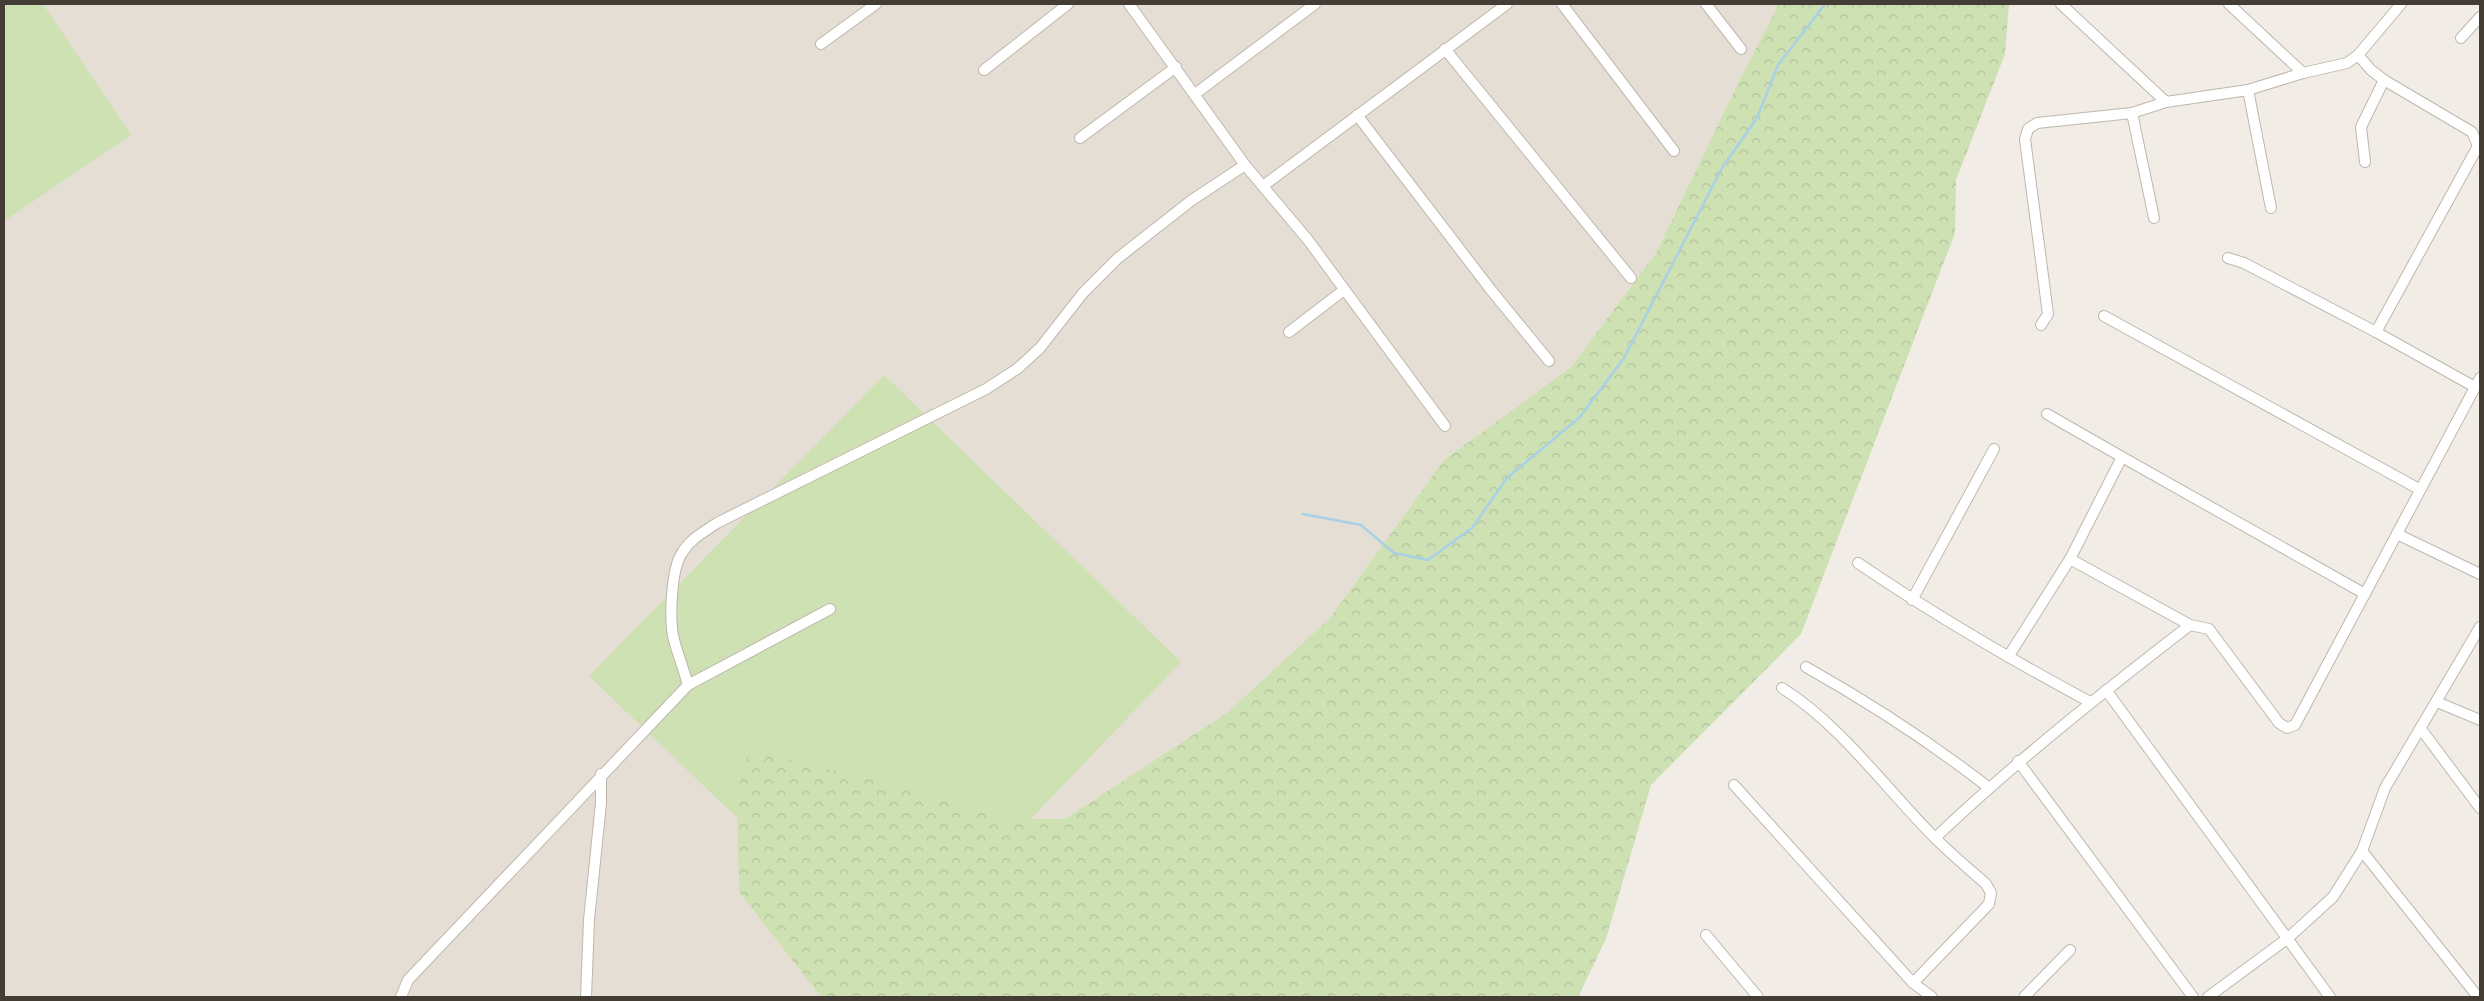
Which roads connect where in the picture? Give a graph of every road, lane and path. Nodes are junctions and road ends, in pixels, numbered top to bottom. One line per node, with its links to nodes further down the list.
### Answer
1 (876, 4): 13 (street)
2 (1068, 4): 18 (street)
3 (1129, 4): 17 (street)
4 (1315, 4): 22 (street)
5 (1507, 4): 14 (street)
6 (1562, 4): 27 (street)
7 (1706, 4): 15 (street)
8 (2061, 4): 23 (street)
9 (2229, 4): 19 (street)
10 (2401, 4): 16 (street)
11 (2480, 17): 12 (street)
12 (2462, 38)
13 (821, 44)
14 (1445, 49): 25 (street); 34 (street)
15 (1741, 49)
16 (2358, 55): 19 (street); 20 (street)
17 (1176, 67): 22 (street); 26 (street)
18 (984, 70)
19 (2303, 73): 21 (street)
20 (2384, 80): 28 (street); 39 (street)
21 (2248, 90): 23 (street); 31 (street)
22 (1195, 94): 29 (street)
23 (2166, 102): 24 (street)
24 (2132, 113): 32 (street); 37 (street)
25 (1357, 115): 30 (street); 40 (street)
26 (1080, 138)
27 (1674, 151)
28 (2365, 162)
29 (1245, 165): 30 (street); 59 (street)
30 (1264, 186): 35 (street)
31 (2271, 208)
32 (2154, 218)
33 (2228, 258): 39 (street)
34 (1631, 278)
35 (1344, 290): 38 (street); 44 (street)
36 (2104, 316): 47 (street)
37 (2041, 325)
38 (1289, 332)
39 (2376, 332): 42 (street)
40 (1549, 361)
41 (2480, 378): 42 (street)
42 (2475, 387): 47 (street)
43 (2046, 414): 46 (street)
44 (1445, 426)
45 (1994, 449): 53 (street)
46 (2122, 458): 49 (street); 52 (street)
47 (2419, 489): 48 (street)
48 (2397, 534): 51 (street); 52 (street)
49 (2070, 558): 55 (street); 57 (street)
50 (1858, 563): 53 (street)
51 (2480, 574)
52 (2366, 594): 55 (street)
53 (1912, 600): 57 (street)
54 (830, 609): 59 (street)
55 (2190, 624): 61 (street)
56 (2480, 627): 63 (street)
57 (2008, 657): 62 (street)
58 (1806, 667): 69 (street)
59 (688, 685): 67 (street)
60 (1782, 688): 71 (street)
61 (2106, 690): 62 (street); 74 (street)
62 (2090, 702): 66 (street)
63 (2438, 702): 64 (street); 65 (street)
64 (2480, 720)
65 (2421, 729): 70 (street); 72 (street)
66 (2018, 761): 69 (street); 82 (street)
67 (601, 774): 77 (street); 78 (street)
68 (1734, 785): 76 (street)
69 (1988, 787): 71 (street)
70 (2480, 808)
71 (1936, 838): 76 (street)
72 (2362, 851): 74 (street); 85 (street)
73 (1706, 935): 79 (street)
74 (2288, 938): 83 (street); 84 (street)
75 (2070, 950): 81 (street)
76 (1913, 983): 80 (street)
77 (401, 997)
78 (586, 997)
79 (1758, 997)
80 (1932, 997)
81 (2024, 997)
82 (2193, 997)
83 (2208, 997)
84 (2330, 997)
85 (2478, 997)

